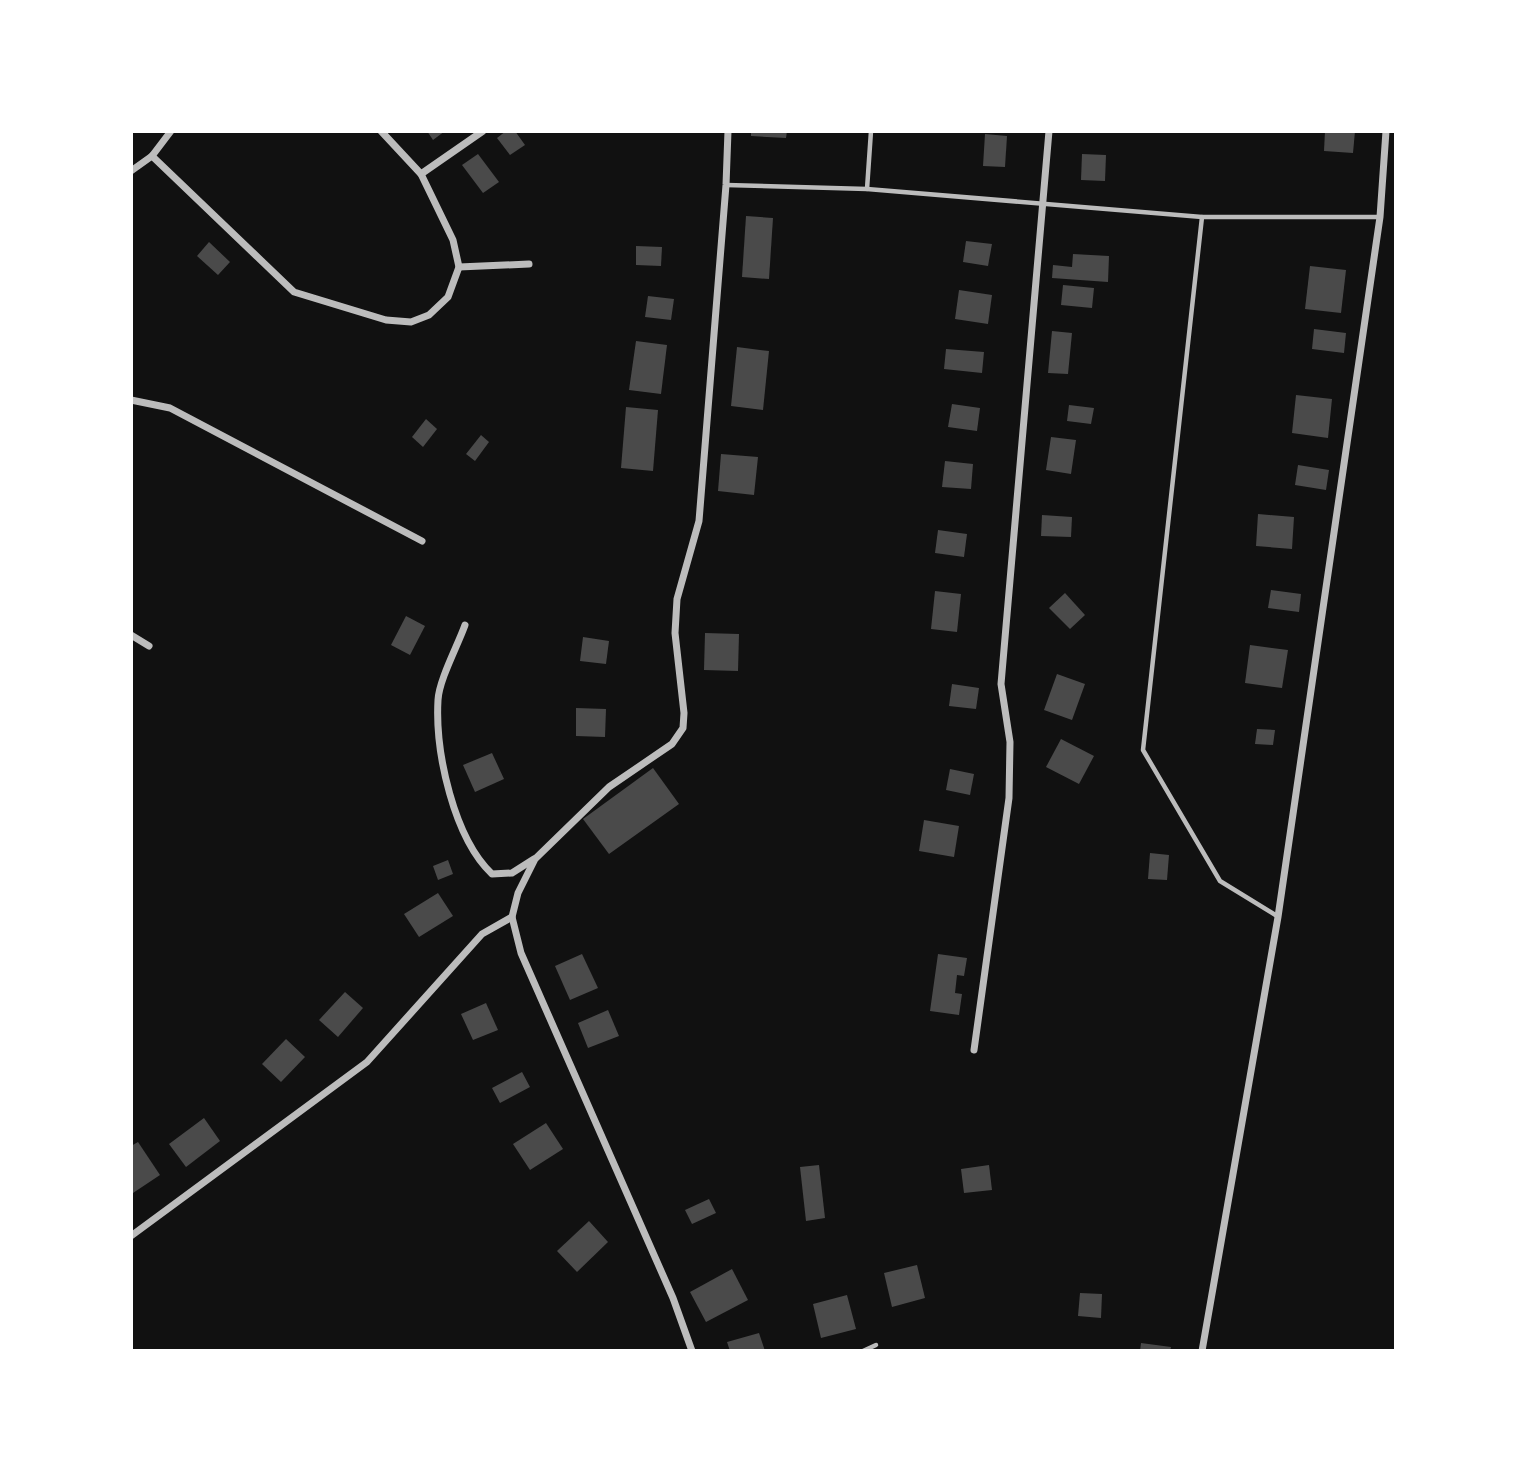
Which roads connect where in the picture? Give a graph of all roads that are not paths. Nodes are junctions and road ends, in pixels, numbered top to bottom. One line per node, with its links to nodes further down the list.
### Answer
1 (171, 131): 8 (street)
2 (381, 131): 10 (street)
3 (483, 131): 10 (street)
4 (728, 131): 11 (street)
5 (871, 131): 12 (lane)
6 (1049, 131): 13 (street)
7 (1386, 131): 15 (street)
8 (152, 156): 9 (street); 17 (street)
9 (131, 171)
10 (421, 174): 17 (street)
11 (726, 185): 12 (lane); 23 (street)
12 (867, 189): 13 (lane)
13 (1041, 205): 14 (lane); 26 (street)
14 (1202, 217): 15 (lane); 25 (lane)
15 (1380, 217): 25 (street)
16 (529, 264): 17 (street)
17 (460, 267)
18 (132, 401): 19 (street)
19 (422, 541)
20 (465, 625): 23 (street)
21 (131, 635): 22 (street)
22 (149, 646)
23 (535, 859): 24 (street)
24 (512, 917): 27 (street); 29 (street)
25 (1278, 917): 31 (street)
26 (974, 1050)
27 (131, 1236)
28 (876, 1345): 30 (lane)
29 (692, 1351)
30 (863, 1351)
31 (1202, 1351)

